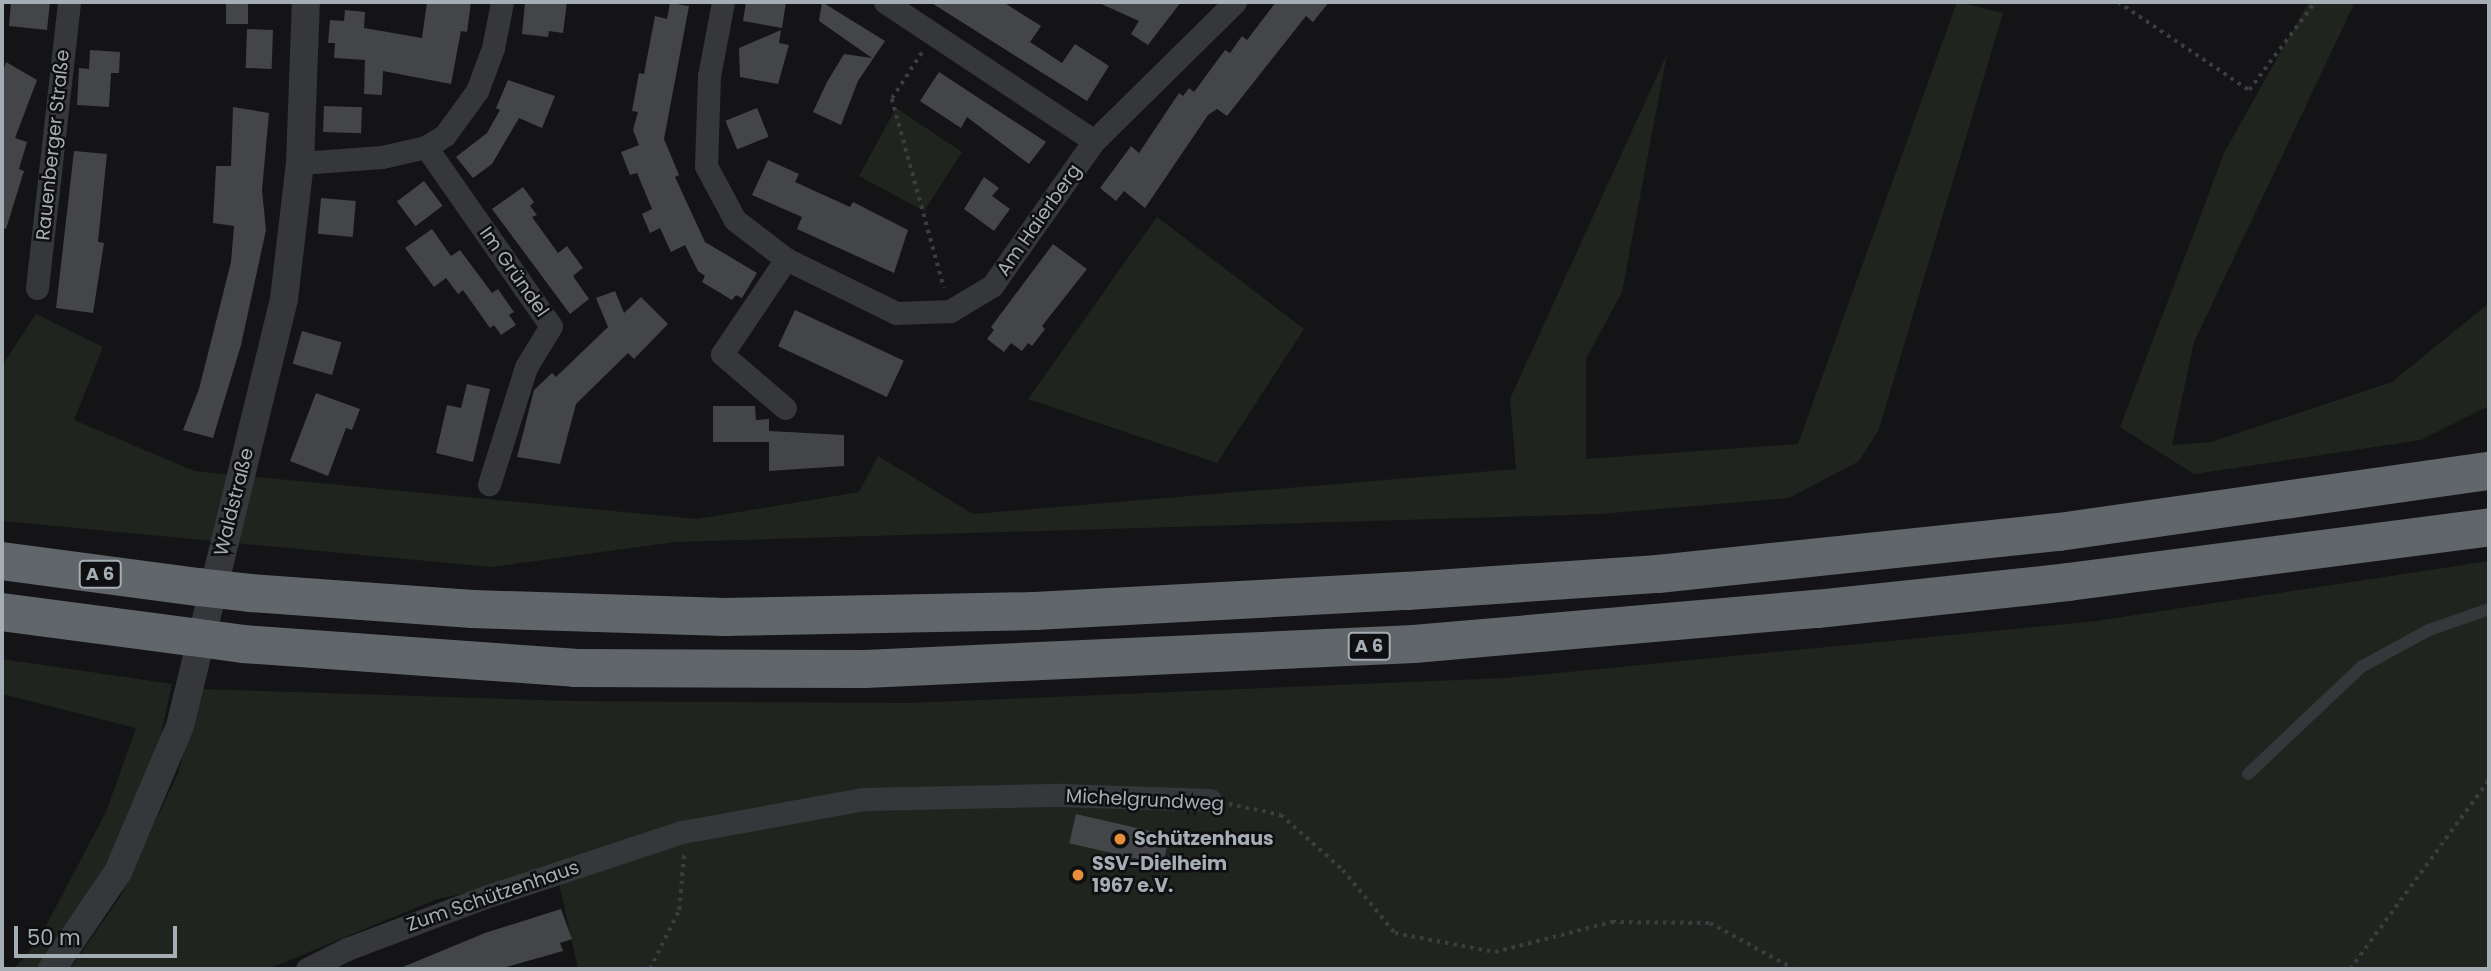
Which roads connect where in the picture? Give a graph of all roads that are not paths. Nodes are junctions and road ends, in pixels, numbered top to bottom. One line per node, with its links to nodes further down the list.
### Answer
1 (69, 2): 11 (street, Rauenberger Straße)
2 (306, 2): 9 (street, Waldstraße)
3 (502, 2): 8 (street)
4 (723, 2): 10 (street, Am Haierberg)
5 (885, 2): 7 (street)
6 (1223, 5): 7 (street, Am Haierberg)
7 (1094, 141): 10 (street, Am Haierberg)
8 (426, 148): 9 (street); 14 (street, Im Gründel)
9 (300, 163): 22 (street, Waldstraße)
10 (786, 259): 12 (street)
11 (37, 288)
12 (785, 408)
13 (2489, 471): 16 (highway, A 6, bridge)
14 (489, 484)
15 (2489, 527): 18 (highway, A 6, bridge)
16 (2, 561)
17 (2489, 609): 19 (lane)
18 (2, 612)
19 (2248, 774)
20 (1210, 800): 21 (street, Michelgrundweg)
21 (682, 832): 23 (street, Zum Schützenhaus)
22 (52, 969)
23 (310, 969)

